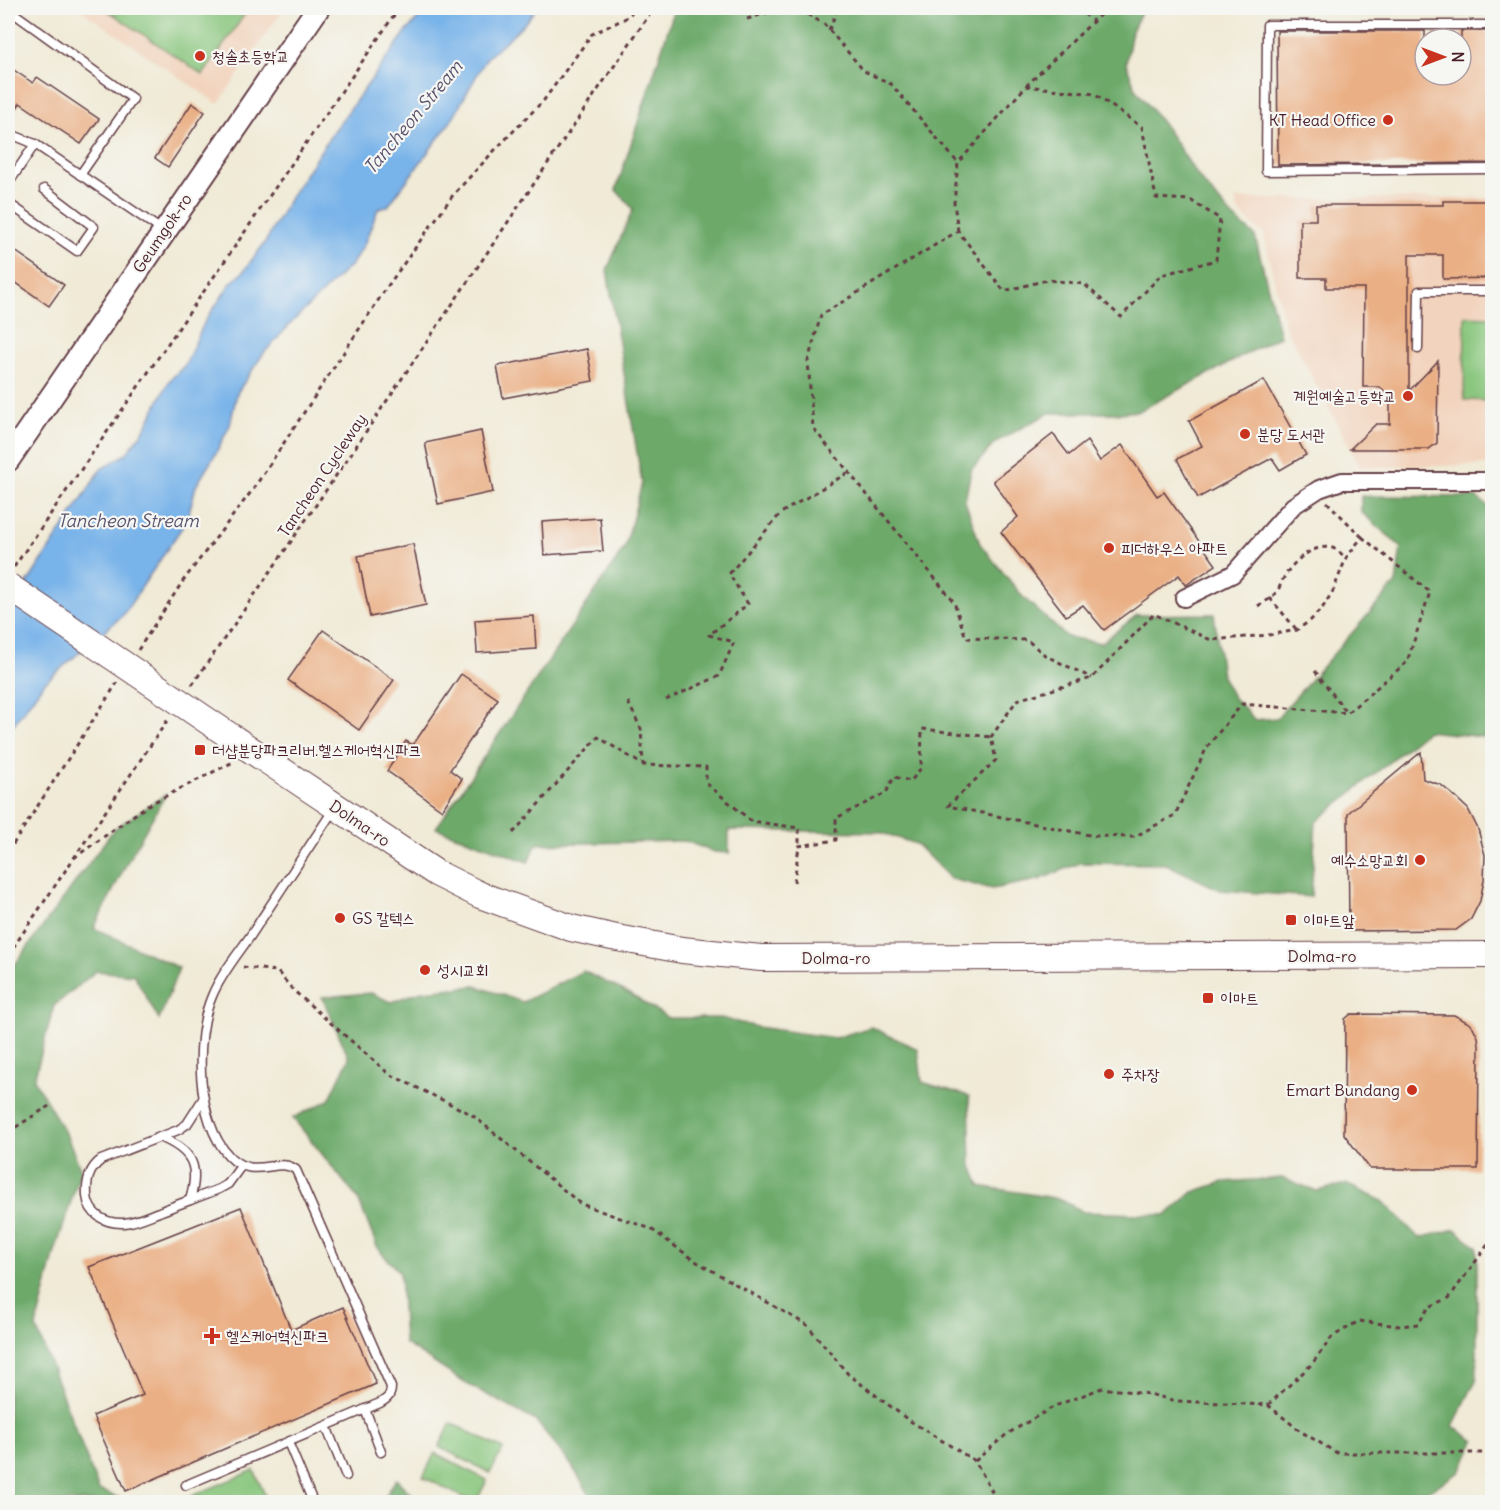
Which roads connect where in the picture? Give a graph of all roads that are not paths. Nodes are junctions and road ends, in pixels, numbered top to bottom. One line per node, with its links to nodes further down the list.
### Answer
1 (318, 8): 11 (main road, Geumgok-ro)
2 (8, 9): 7 (lane)
3 (1492, 25): 6 (lane)
4 (8, 134): 5 (lane)
5 (36, 144): 7 (lane); 8 (lane)
6 (1492, 169)
7 (80, 175): 11 (lane)
8 (8, 184)
9 (44, 189): 10 (lane)
10 (8, 203)
11 (163, 232): 14 (main road, Geumgok-ro)
12 (1492, 291): 13 (lane)
13 (1418, 349)
14 (8, 460)
15 (1492, 481): 17 (street)
16 (11, 576): 18 (main road, Dolma-ro, bridge)
17 (1184, 598)
18 (336, 806): 19 (main road, Dolma-ro); 20 (lane)
19 (1492, 955)
20 (204, 1098): 21 (lane); 22 (lane)
21 (160, 1137): 23 (lane); 23 (lane)
22 (241, 1166): 23 (lane); 24 (lane)
23 (190, 1200)
24 (365, 1409): 25 (lane); 27 (lane)
25 (326, 1426): 26 (lane); 28 (lane)
26 (288, 1442): 29 (lane); 30 (lane)
27 (381, 1452)
28 (346, 1476)
29 (186, 1485)
30 (313, 1503)

